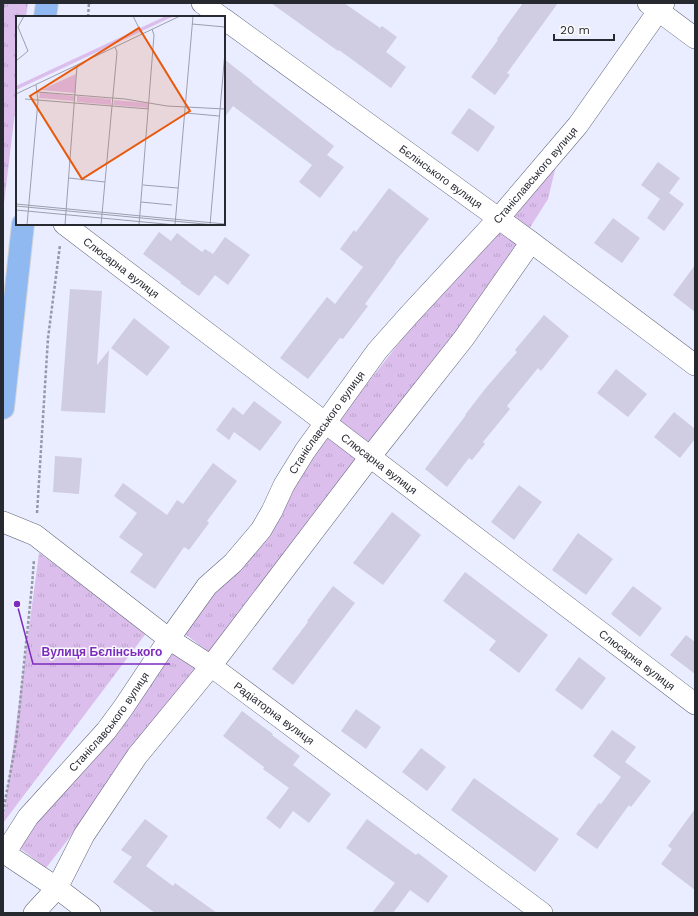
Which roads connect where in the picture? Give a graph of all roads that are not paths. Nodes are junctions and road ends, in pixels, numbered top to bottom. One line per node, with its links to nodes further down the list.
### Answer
1 (202, 3): 3 (street)
2 (657, 6): 5 (street); 6 (street, Станіславського вулиця)
3 (220, 16)
4 (225, 20): 6 (street, Бєлінського вулиця)
5 (693, 34)
6 (498, 219): 9 (street, Бєлінського вулиця); 12 (street, Станіславського вулиця)
7 (23, 225): 11 (highway)
8 (62, 232): 12 (street, Слюсарна вулиця)
9 (531, 242): 10 (street, Бєлінського вулиця); 13 (street)
10 (695, 365)
11 (3, 408)
12 (325, 423): 13 (street, Слюсарна вулиця); 15 (street, Станіславського вулиця)
13 (370, 457): 16 (street); 17 (street, Слюсарна вулиця)
14 (3, 522): 15 (street, Радіаторна вулиця)
15 (169, 639): 16 (street, Радіаторна вулиця); 18 (street, Станіславського вулиця)
16 (211, 666): 19 (street); 22 (street, Радіаторна вулиця)
17 (695, 704)
18 (4, 852): 19 (street)
19 (56, 888): 20 (street); 21 (street)
20 (34, 913)
21 (90, 913)
22 (542, 913)

